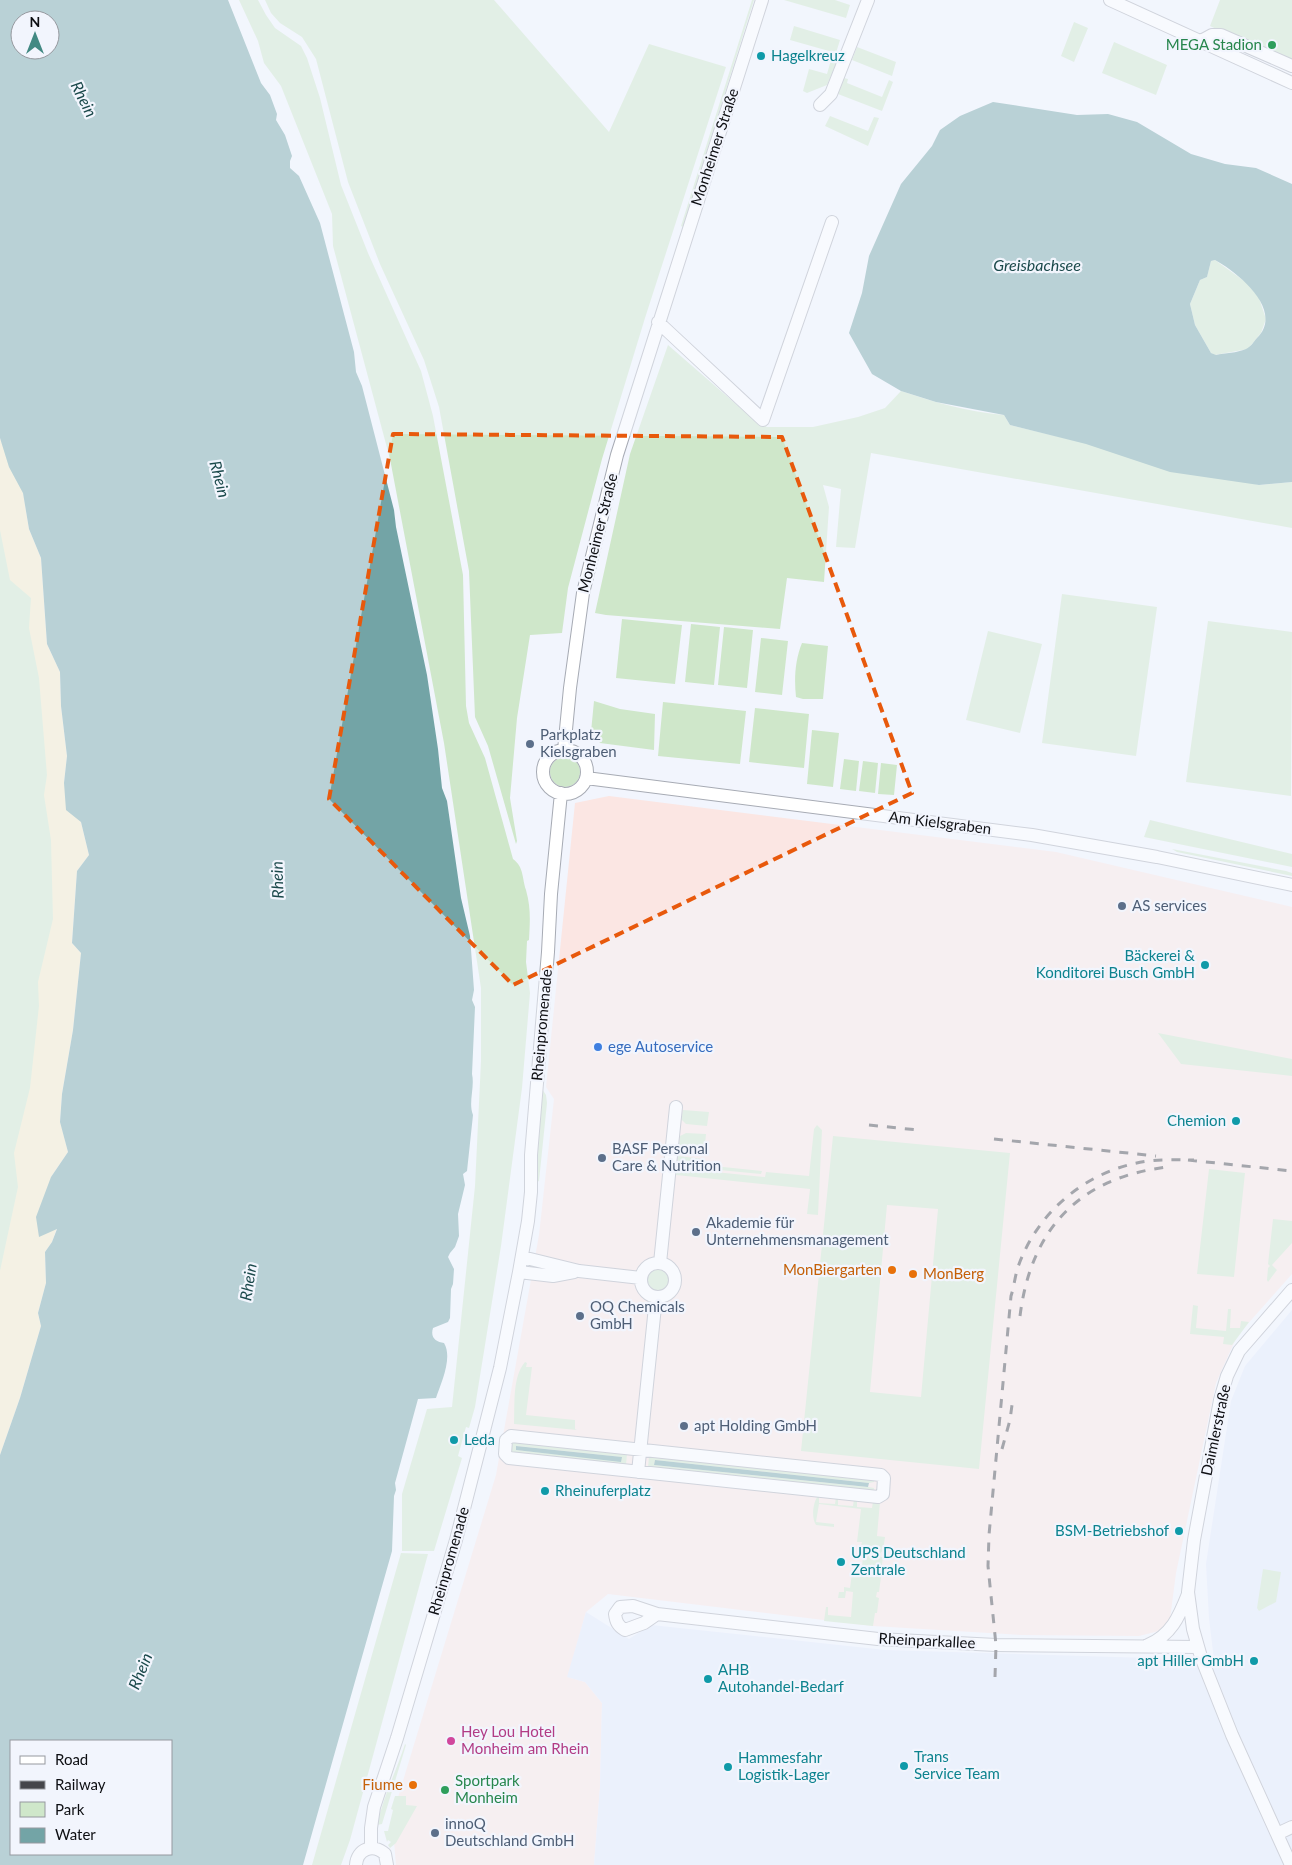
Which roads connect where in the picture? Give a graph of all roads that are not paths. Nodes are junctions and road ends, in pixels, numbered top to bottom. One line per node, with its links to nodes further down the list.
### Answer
1 (762, 0): 9 (street, Monheimer Straße)
2 (868, 0): 7 (street)
3 (1110, 0): 4 (street)
4 (1201, 41): 5 (street); 6 (street)
5 (1292, 66)
6 (1292, 83)
7 (820, 105)
8 (832, 222): 9 (street)
9 (658, 322): 10 (street, Monheimer Straße)
10 (564, 750): 11 (street); 12 (street)
11 (586, 778): 12 (street); 13 (street, Am Kielsgraben)
12 (561, 793): 15 (street, Rheinpromenade)
13 (1292, 885)
14 (676, 1107): 16 (street)
15 (522, 1256): 17 (street); 18 (street, Rheinpromenade)
16 (660, 1263): 19 (street); 21 (street)
17 (579, 1271): 18 (street); 19 (street)
18 (519, 1272): 30 (street, Rheinpromenade)
19 (641, 1278): 21 (street)
20 (1292, 1290): 24 (street, Daimlerstraße)
21 (656, 1297): 22 (street)
22 (640, 1450): 23 (street); 23 (street); 23 (street)
23 (638, 1472)
24 (1188, 1592): 26 (street, Daimlerstraße); 27 (street, Daimlerstraße)
25 (657, 1614): 26 (street, Rheinparkallee)
26 (1145, 1646): 27 (street, Rheinparkallee)
27 (1198, 1647): 29 (street, Daimlerstraße)
28 (1292, 1827): 29 (street)
29 (1277, 1834): 33 (street, Daimlerstraße)
30 (371, 1848): 31 (street); 32 (street)
31 (356, 1865)
32 (388, 1865)
33 (1290, 1865)

